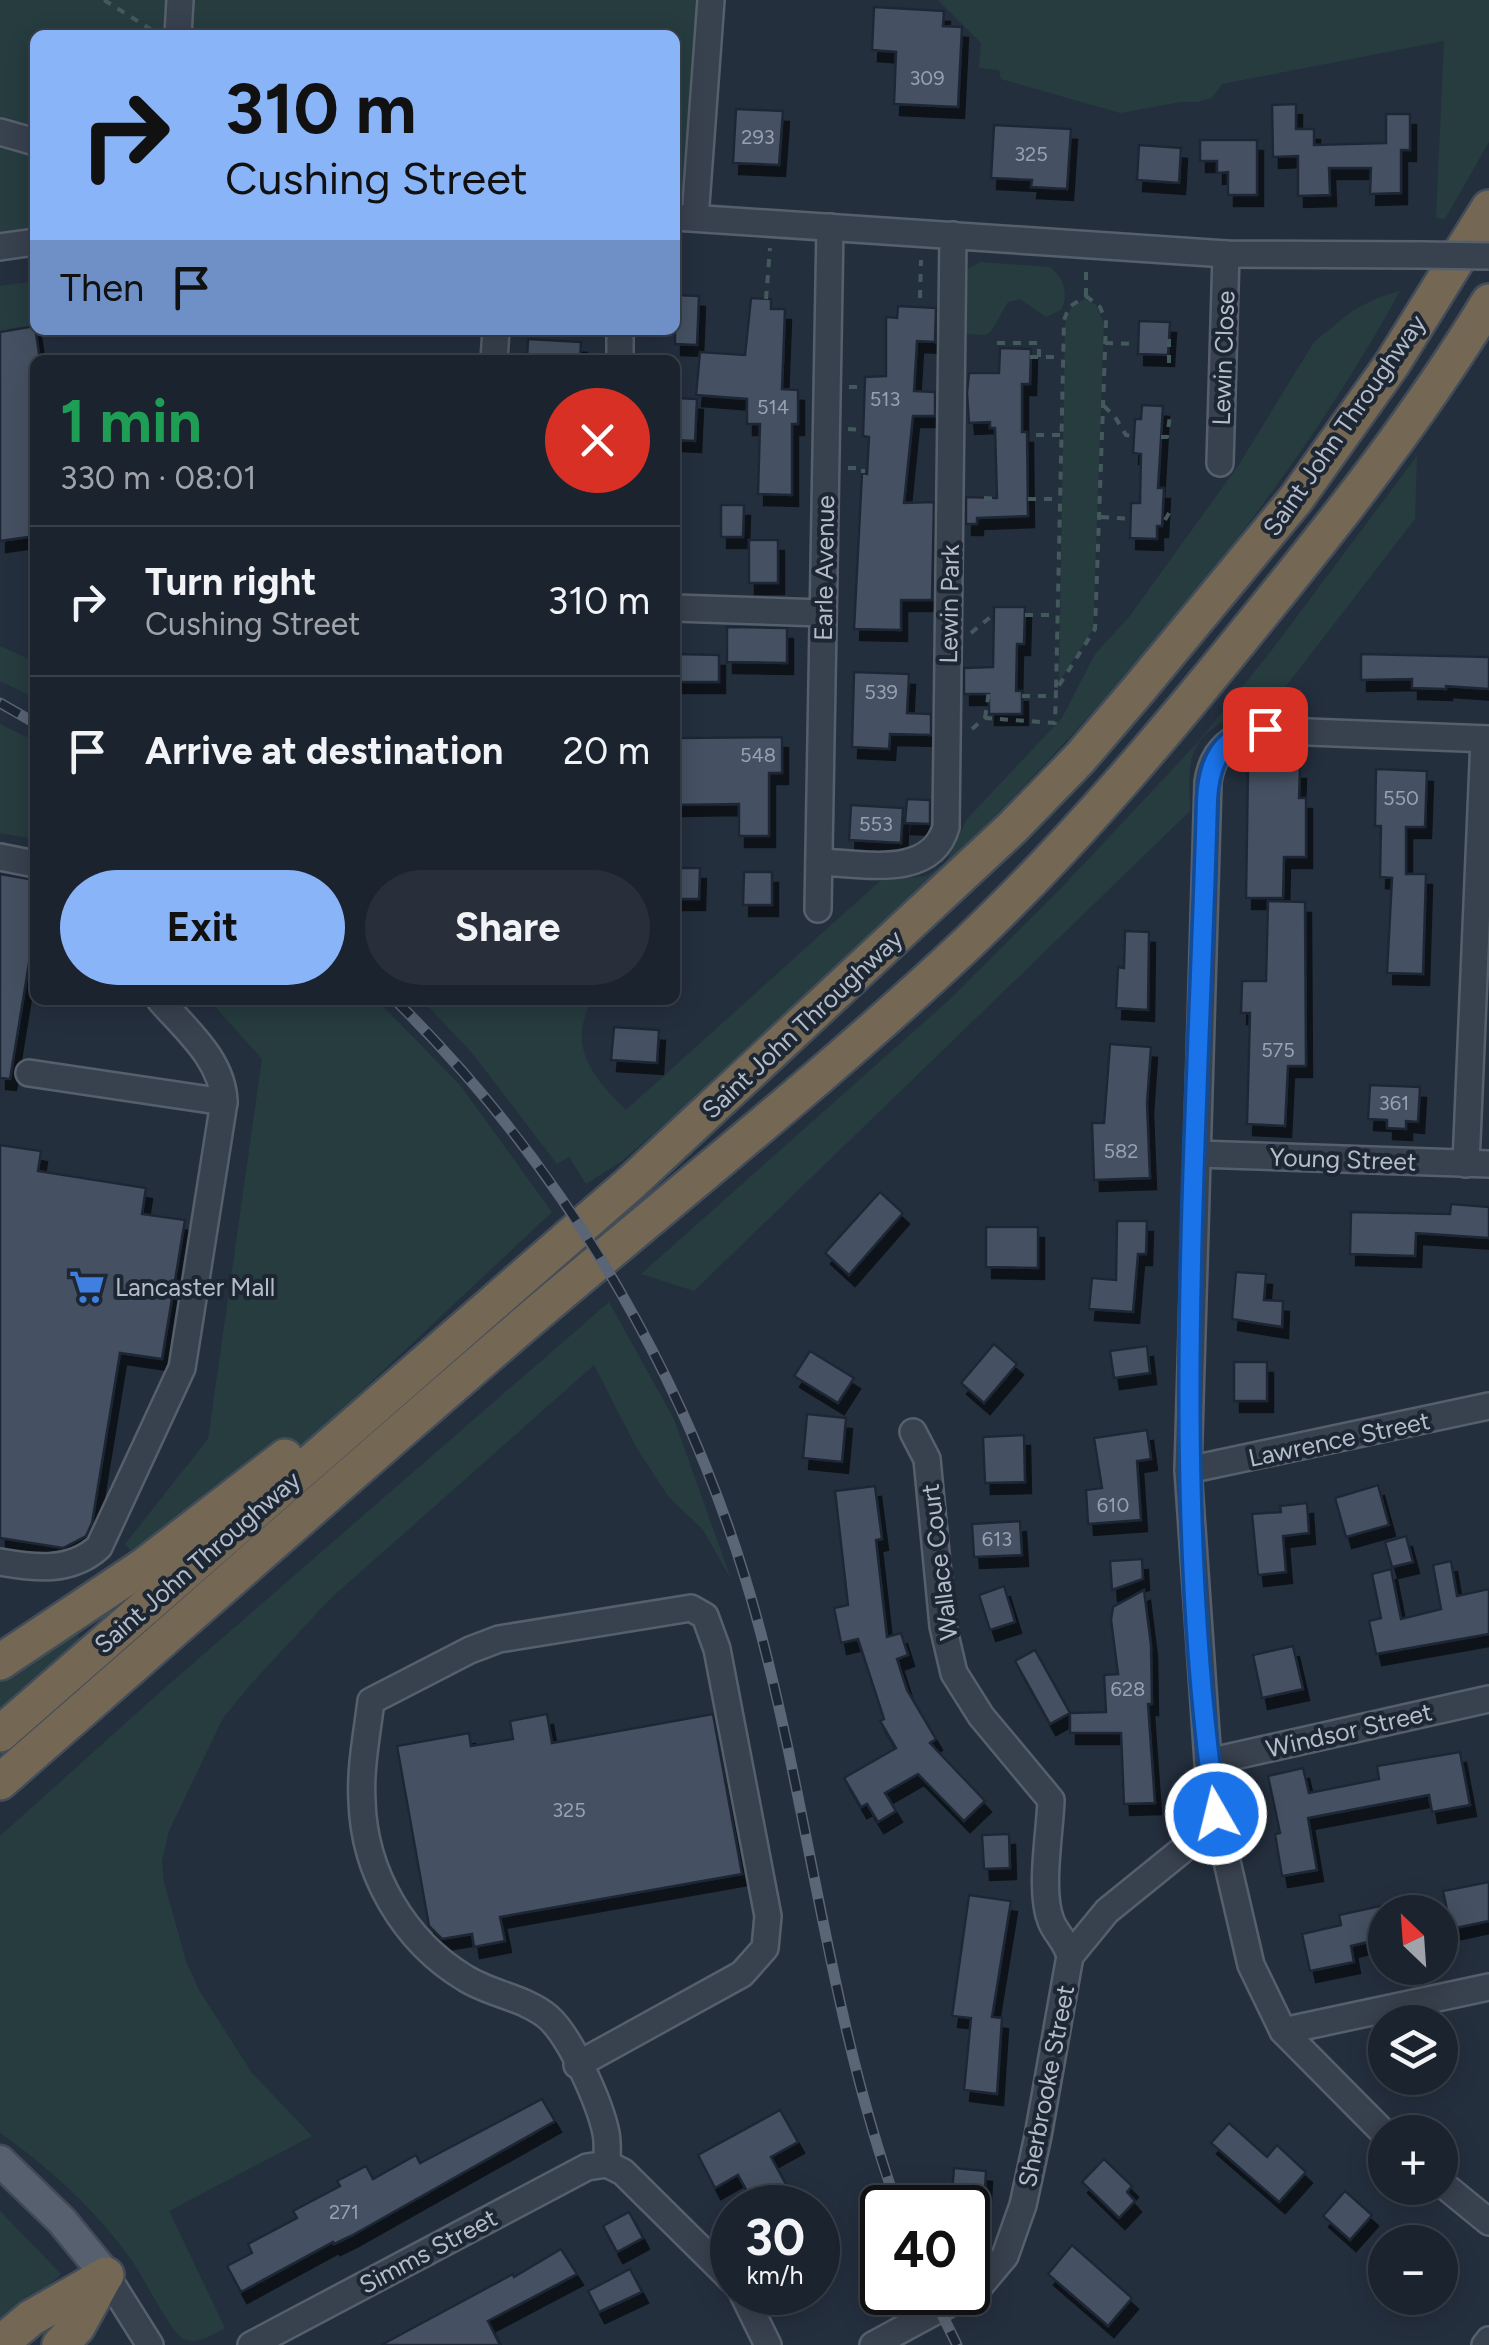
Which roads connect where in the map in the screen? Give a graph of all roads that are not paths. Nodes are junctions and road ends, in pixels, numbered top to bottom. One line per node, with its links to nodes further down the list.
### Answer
1 (180, 0): 3 (street)
2 (711, 0): 7 (street)
3 (178, 30)
4 (0, 132): 5 (street)
5 (30, 141)
6 (1489, 208): 28 (highway, Saint John Throughway)
7 (684, 218): 8 (street)
8 (830, 227): 9 (street); 17 (street, Earle Avenue)
9 (953, 235): 12 (street); 20 (street, Lewin Park)
10 (30, 243): 11 (street)
11 (0, 247)
12 (1226, 254): 13 (street, bridge); 15 (street, Lewin Close)
13 (1489, 256)
14 (1489, 302): 37 (highway, Saint John Throughway)
15 (1220, 463)
16 (680, 608): 17 (street)
17 (823, 613): 20 (street, Earle Avenue)
18 (1486, 739): 26 (street); 27 (street)
19 (0, 857): 21 (street)
20 (819, 862): 22 (street, Earle Avenue)
21 (30, 863)
22 (818, 909)
23 (164, 1005): 25 (street)
24 (29, 1072): 25 (street)
25 (224, 1102): 32 (street)
26 (1196, 1154): 27 (street, Young Street); 31 (street)
27 (1478, 1164)
28 (498, 1298): 33 (highway); 35 (highway, Saint John Throughway)
29 (1489, 1406): 31 (street, Lawrence Street)
30 (914, 1432): 39 (street, Wallace Court)
31 (1188, 1470): 36 (street)
32 (0, 1562)
33 (0, 1662)
34 (1489, 1698): 36 (street, Windsor Street)
35 (0, 1734)
36 (1208, 1762): 38 (street)
37 (0, 1782)
38 (1216, 1814): 39 (street, Sherbrooke Street); 41 (street)
39 (1070, 1956): 51 (street, Sherbrooke Street)
40 (1489, 1986): 41 (street)
41 (1283, 2031): 43 (street)
42 (578, 2065): 42 (street); 45 (street)
43 (1368, 2117)
44 (0, 2161): 49 (main road)
45 (608, 2164): 48 (street); 55 (street, Simms Street)
46 (1458, 2197): 47 (street)
47 (1489, 2222)
48 (710, 2258)
49 (106, 2276): 52 (highway); 53 (highway); 54 (street)
50 (753, 2315): 56 (street)
51 (916, 2335): 57 (street, Sherbrooke Street)
52 (0, 2344)
53 (60, 2345)
54 (150, 2345)
55 (251, 2345)
56 (768, 2345)
57 (873, 2345)

